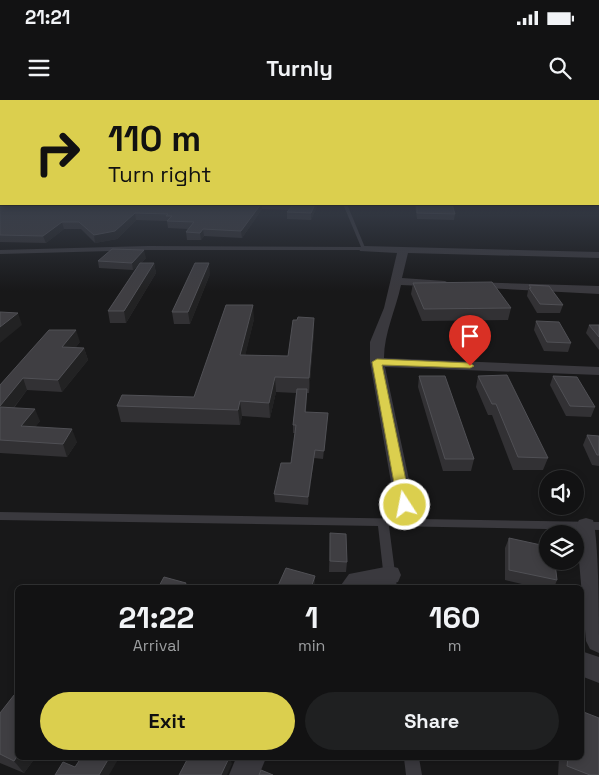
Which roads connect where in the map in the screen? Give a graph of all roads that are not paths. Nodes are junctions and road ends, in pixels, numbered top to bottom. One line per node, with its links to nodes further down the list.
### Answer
1 (355, 228): 2 (lane)
2 (364, 249): 3 (street); 4 (lane)
3 (403, 250): 5 (street); 6 (street)
4 (0, 252)
5 (599, 255)
6 (396, 281): 7 (street); 8 (street)
7 (599, 290)
8 (377, 362): 9 (street); 12 (street)
9 (599, 371)
10 (0, 516): 11 (lane)
11 (383, 522): 12 (lane); 14 (lane)
12 (408, 522): 13 (lane)
13 (592, 526): 16 (street)
14 (390, 581): 15 (street)
15 (354, 585)
16 (599, 641)
17 (584, 665): 18 (street)
18 (599, 670)
19 (249, 760): 21 (street)
20 (412, 760): 22 (lane)
21 (244, 775)
22 (414, 775)

